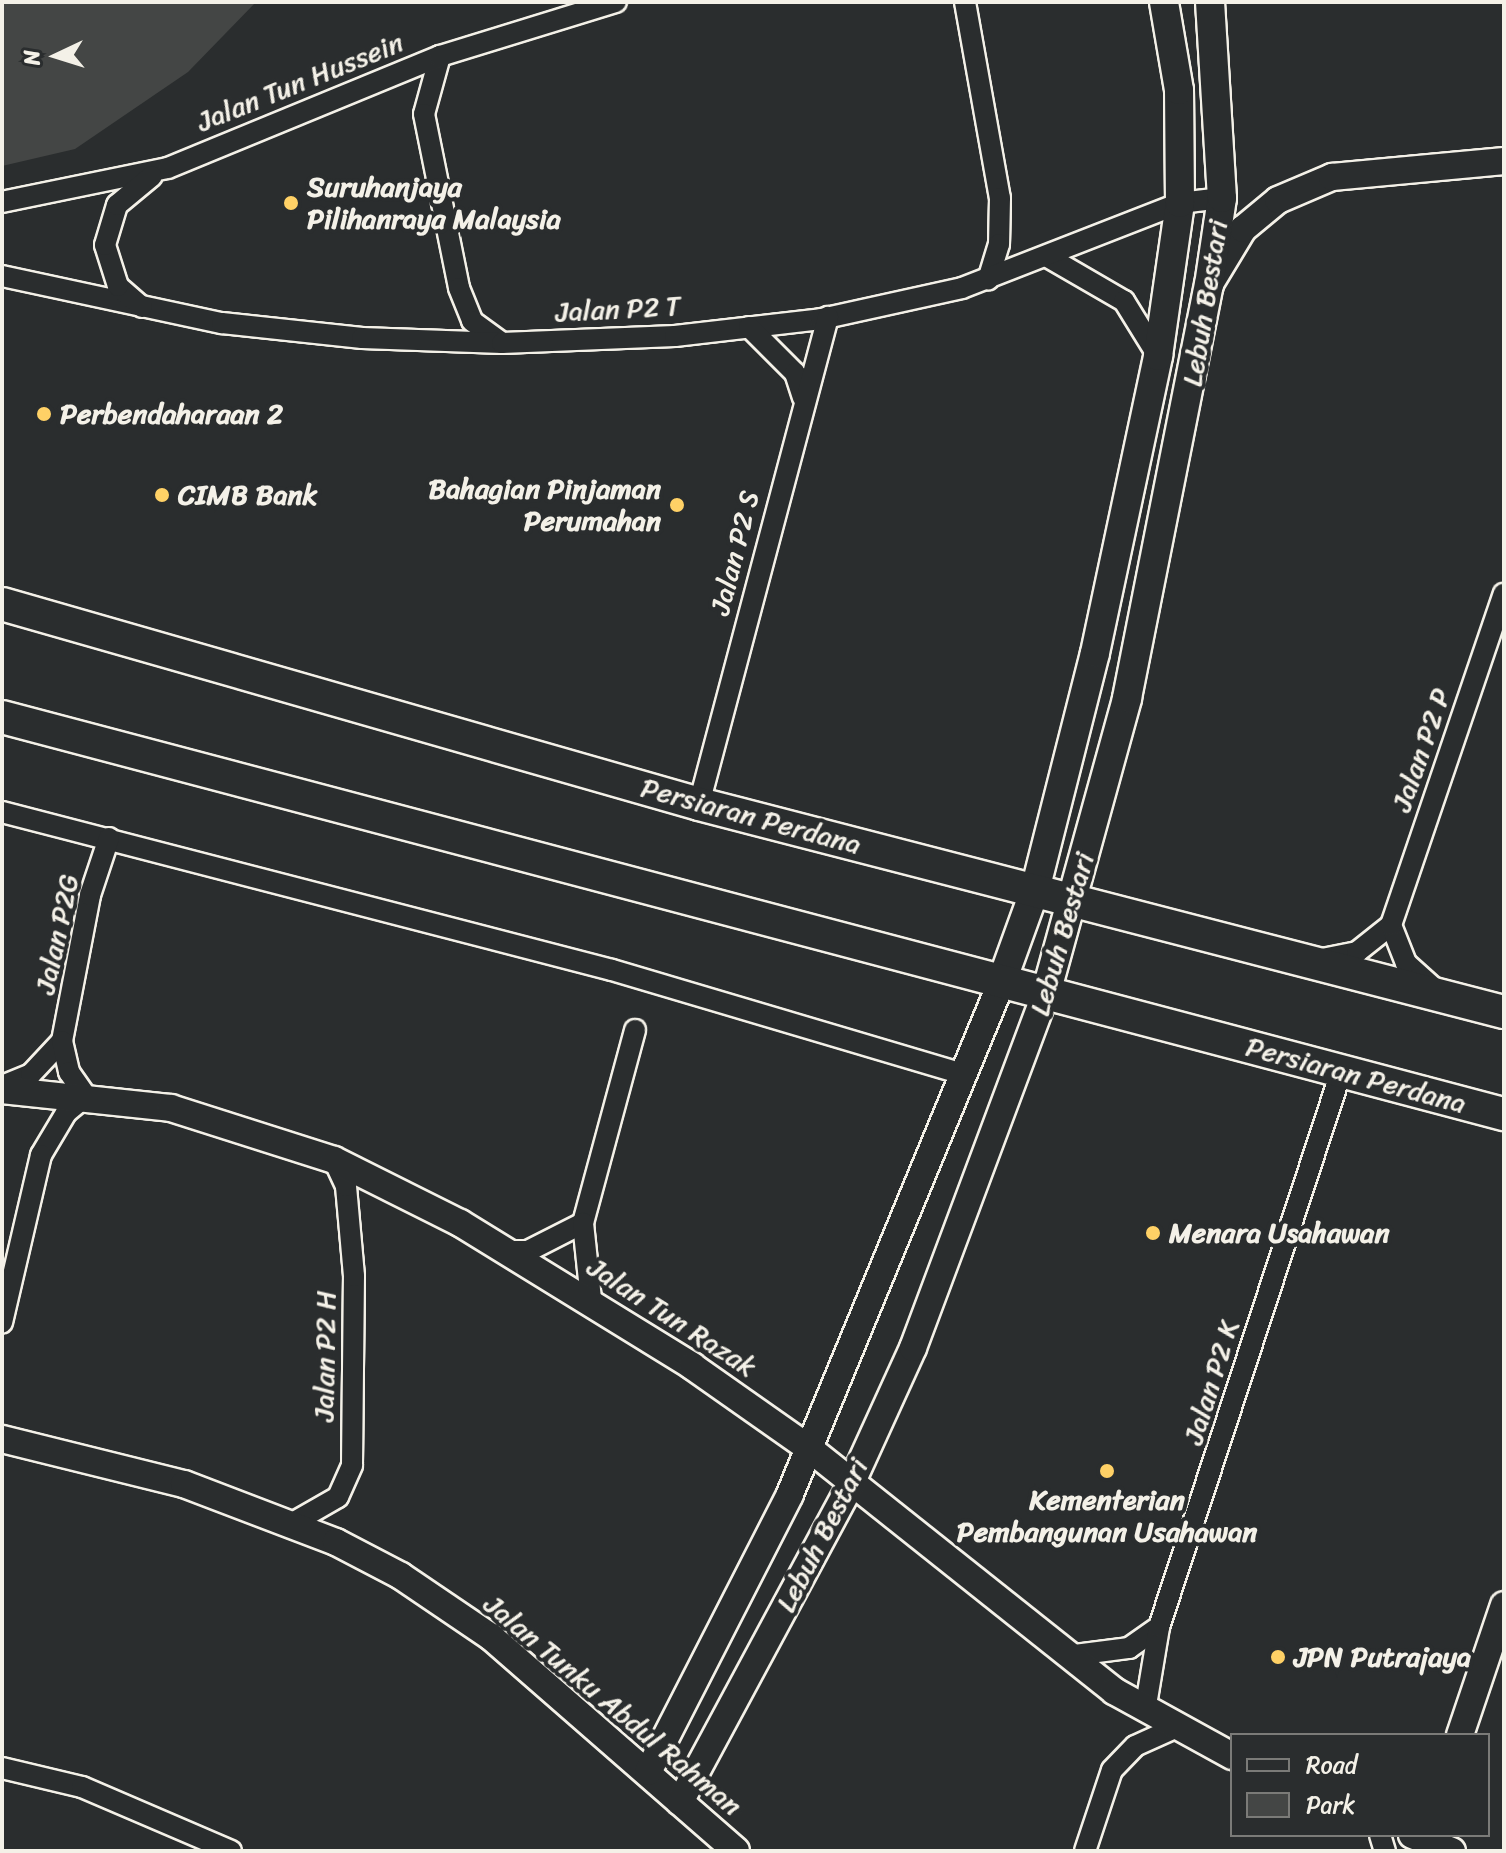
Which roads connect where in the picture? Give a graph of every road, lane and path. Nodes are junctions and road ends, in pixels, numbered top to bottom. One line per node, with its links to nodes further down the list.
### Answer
1 (616, 2): 6 (street, Jalan Tun Hussein)
2 (965, 2): 15 (street)
3 (1164, 2): 12 (main road, Lebuh Bestari)
4 (1210, 2): 7 (main road, Lebuh Bestari)
5 (1232, 2): 7 (main road)
6 (440, 56): 9 (street, Jalan Tun Hussein); 20 (street)
7 (1218, 64): 10 (main road, Lebuh Bestari)
8 (1504, 161): 16 (street)
9 (168, 168): 11 (street, Jalan Tun Hussein); 17 (street)
10 (1222, 198): 12 (street, Jalan P2 T); 16 (main road, Lebuh Bestari)
11 (2, 202)
12 (1180, 203): 13 (street, Jalan P2 T); 21 (main road, Lebuh Bestari)
13 (1048, 257): 15 (street, Jalan P2 T); 21 (street)
14 (2, 276): 17 (street, Jalan P2 T)
15 (988, 279): 18 (street, Jalan P2 T)
16 (1209, 285): 30 (main road, Lebuh Bestari)
17 (149, 310): 20 (street, Jalan P2 T)
18 (828, 317): 19 (street, Jalan P2 T); 22 (street, Jalan P2 S)
19 (749, 327): 20 (street, Jalan P2 T); 22 (street)
20 (502, 343)
21 (1158, 356): 29 (main road, Lebuh Bestari)
22 (803, 398): 26 (street, Jalan P2 S)
23 (1504, 594): 31 (street, Jalan P2 P)
24 (2, 604): 26 (main road, Persiaran Perdana)
25 (2, 717): 33 (main road, Persiaran Perdana)
26 (699, 804): 29 (main road, Persiaran Perdana)
27 (2, 812): 28 (street)
28 (109, 838): 38 (street, Jalan P2G); 40 (street)
29 (1035, 890): 30 (main road, Persiaran Perdana); 33 (main road, Lebuh Bestari)
30 (1074, 900): 32 (main road, Persiaran Perdana); 34 (main road, Lebuh Bestari)
31 (1391, 925): 32 (street); 35 (street)
32 (1310, 962): 35 (main road, Persiaran Perdana)
33 (1002, 981): 34 (main road, Persiaran Perdana); 40 (street, Lebuh Bestari)
34 (1046, 993): 39 (main road, Persiaran Perdana); 51 (street, Lebuh Bestari)
35 (1443, 996): 36 (main road, Persiaran Perdana)
36 (1504, 1012)
37 (635, 1030): 45 (street)
38 (62, 1041): 41 (street); 42 (street)
39 (1341, 1072): 43 (main road, Persiaran Perdana); 54 (street, Jalan P2 K)
40 (964, 1074): 50 (street, Lebuh Bestari)
41 (2, 1088): 42 (street, Jalan Tun Razak)
42 (86, 1096): 44 (street, Jalan Tun Razak); 48 (street)
43 (1504, 1114)
44 (334, 1160): 46 (street, Jalan Tun Razak); 52 (street, Jalan P2 H)
45 (583, 1223): 46 (street); 47 (street)
46 (508, 1251): 47 (street, Jalan Tun Razak)
47 (591, 1299): 50 (street, Jalan Tun Razak)
48 (2, 1323)
49 (2, 1439): 52 (street, Jalan Tunku Abdul Rahman)
50 (810, 1449): 51 (street, Jalan Tun Razak); 61 (street, Lebuh Bestari)
51 (851, 1484): 55 (street, Jalan Tun Razak); 62 (street, Lebuh Bestari)
52 (291, 1524): 61 (street, Jalan Tunku Abdul Rahman)
53 (1504, 1605): 58 (street)
54 (1159, 1627): 55 (street); 56 (street, Jalan P2 K)
55 (1067, 1656): 56 (street, Jalan Tun Razak)
56 (1145, 1711): 57 (street, Jalan Tun Razak)
57 (1175, 1728): 59 (street, Jalan Tun Razak); 66 (street)
58 (1461, 1733)
59 (1230, 1755)
60 (2, 1768): 64 (street)
61 (648, 1772): 62 (street, Jalan Tunku Abdul Rahman)
62 (680, 1802): 65 (street, Jalan Tunku Abdul Rahman)
63 (1417, 1837): 67 (street)
64 (231, 1851)
65 (736, 1851)
66 (1085, 1851)
67 (1452, 1851)

